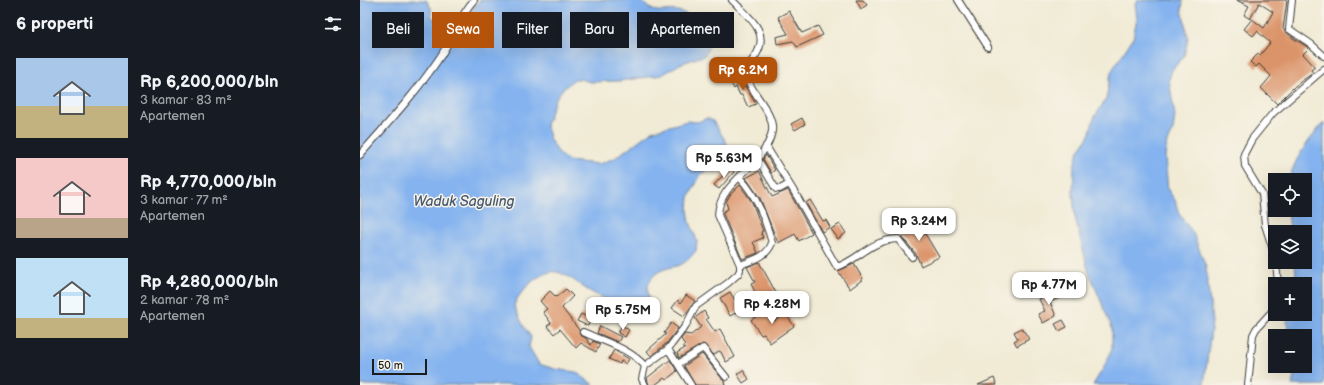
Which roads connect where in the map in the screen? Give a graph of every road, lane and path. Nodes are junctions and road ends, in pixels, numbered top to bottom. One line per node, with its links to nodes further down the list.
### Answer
1 (474, 0): 9 (street)
2 (732, 0): 8 (street)
3 (958, 0): 5 (street)
4 (1292, 0): 6 (street)
5 (988, 47)
6 (1324, 56)
7 (1324, 69): 13 (street)
8 (766, 146): 10 (street); 12 (street)
9 (360, 155)
10 (757, 158): 11 (street); 12 (street)
11 (740, 178): 15 (street); 15 (street)
12 (790, 184): 14 (street)
13 (1268, 234)
14 (912, 257)
15 (740, 265): 18 (street)
16 (1268, 316): 24 (street)
17 (583, 332): 20 (street)
18 (668, 349): 19 (street); 20 (street)
19 (678, 364): 21 (street); 23 (street)
20 (645, 366): 22 (street)
21 (726, 377)
22 (645, 385)
23 (691, 385)
24 (1248, 385)

